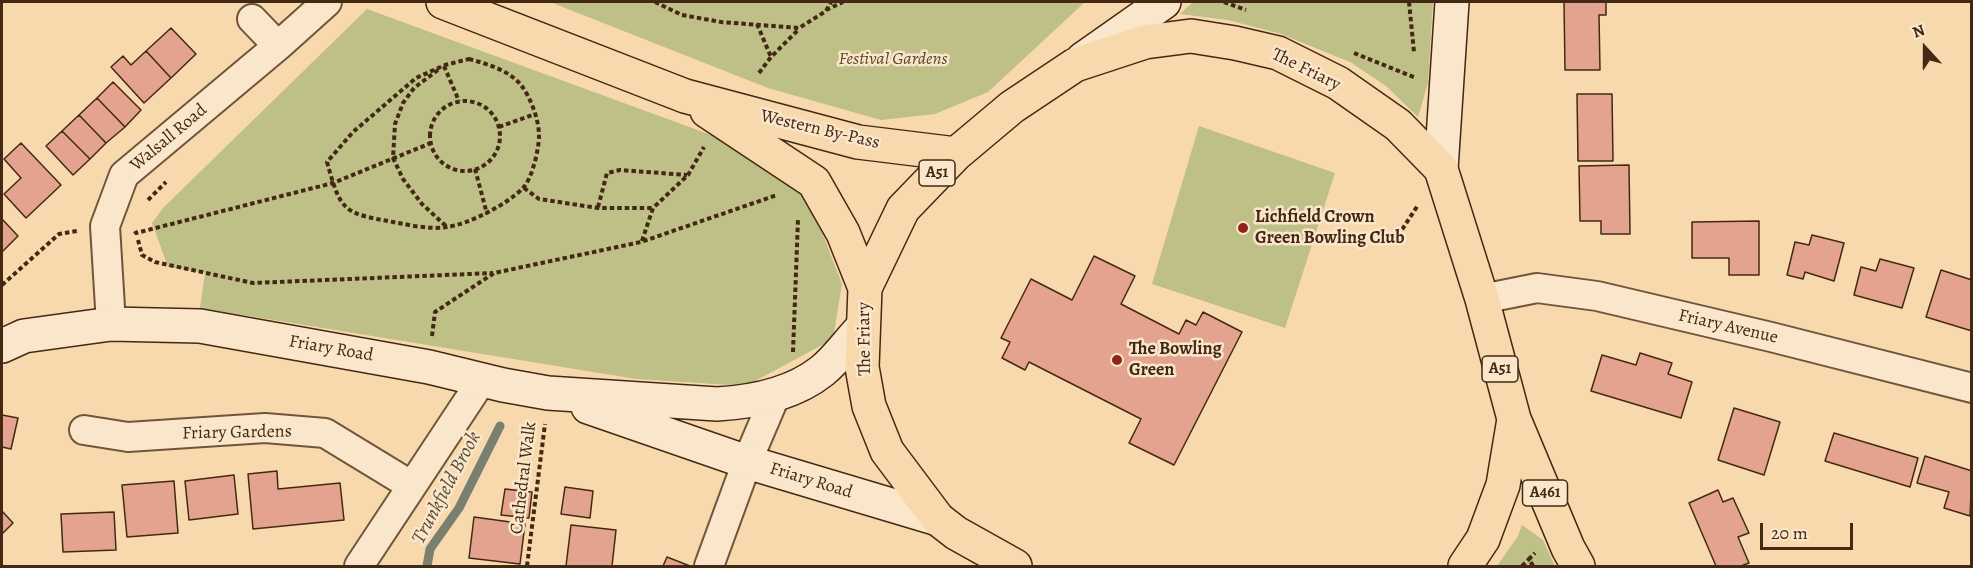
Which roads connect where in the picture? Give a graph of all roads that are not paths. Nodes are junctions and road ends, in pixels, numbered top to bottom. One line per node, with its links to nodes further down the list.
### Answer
1 (327, 2): 6 (street, Walsall Road)
2 (442, 2): 8 (highway, Western By-Pass / A51)
3 (1164, 2): 7 (street, The Friary)
4 (1452, 2): 10 (street, The Friary)
5 (252, 19): 6 (street)
6 (278, 46): 13 (street, Walsall Road)
7 (1075, 65): 9 (highway, The Friary / A51); 10 (highway, The Friary / A51)
8 (685, 96): 9 (highway, Western By-Pass / A51); 11 (highway, Western By-Pass / A51)
9 (956, 154): 11 (highway, The Friary / A51)
10 (1441, 169): 12 (highway, The Friary / A51)
11 (865, 288): 14 (highway, The Friary / A51)
12 (1482, 299): 17 (street, Friary Avenue); 20 (highway, The Friary / A51)
13 (111, 324): 15 (street); 16 (street, Friary Road)
14 (863, 327): 18 (street, Friary Road); 24 (highway, The Friary / A51)
15 (2, 346)
16 (482, 380): 19 (street, Friary Road); 23 (street)
17 (1971, 388)
18 (784, 391): 19 (street, Friary Road); 22 (street)
19 (548, 393): 22 (street, Friary Road)
20 (1514, 419): 28 (highway, The Friary / A51); 29 (highway, The Friary / A461)
21 (84, 430): 23 (street, Friary Gardens)
22 (747, 462): 24 (street, Friary Road); 26 (street)
23 (412, 486): 25 (street)
24 (938, 519): 27 (highway, The Friary / A51)
25 (358, 567)
26 (709, 567)
27 (1015, 567)
28 (1465, 567)
29 (1578, 567)

